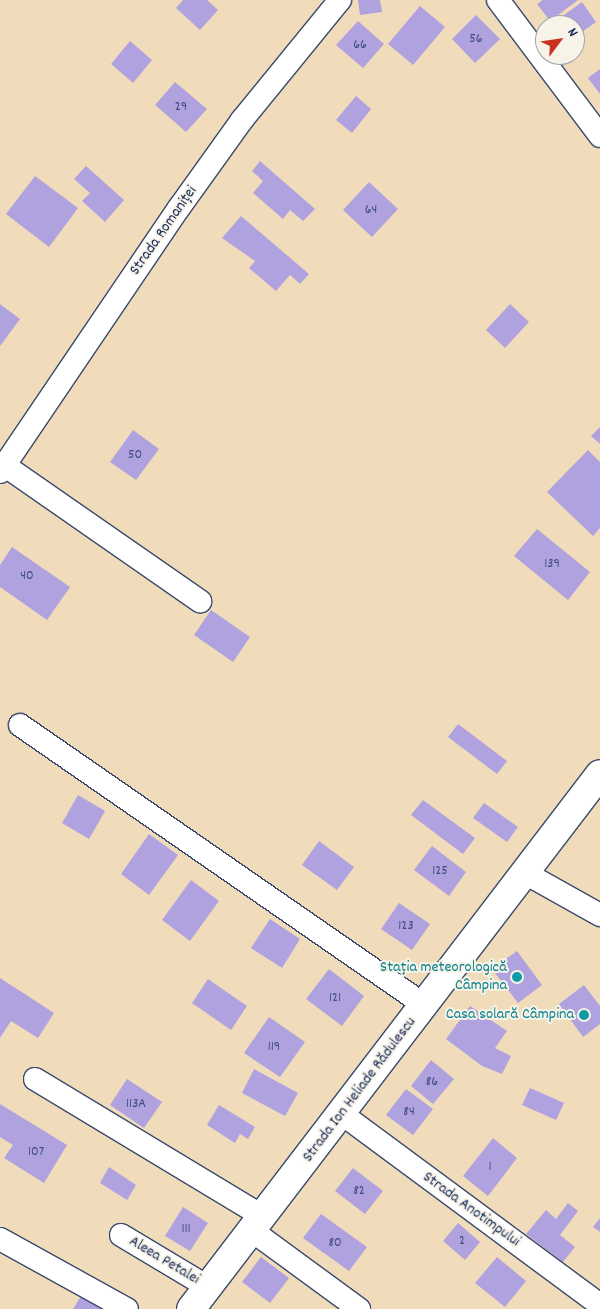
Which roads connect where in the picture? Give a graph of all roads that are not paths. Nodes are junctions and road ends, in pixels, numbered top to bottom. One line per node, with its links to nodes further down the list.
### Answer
1 (340, 0): 4 (street, Strada Romaniței)
2 (498, 0): 3 (street)
3 (600, 136)
4 (2, 468): 5 (street)
5 (200, 601)
6 (20, 726): 10 (street)
7 (600, 774): 8 (street, Strada Ion Heliade Rădulescu)
8 (525, 873): 9 (street); 10 (street, Strada Ion Heliade Rădulescu)
9 (600, 915)
10 (425, 1005): 12 (street, Strada Ion Heliade Rădulescu)
11 (35, 1079): 13 (street)
12 (342, 1114): 13 (street, Strada Ion Heliade Rădulescu); 17 (street, Strada Anotimpului)
13 (256, 1223): 16 (street, Strada Ion Heliade Rădulescu); 20 (street)
14 (120, 1235): 16 (street, Aleea Petalei)
15 (0, 1239): 18 (street)
16 (208, 1287): 19 (street, Strada Ion Heliade Rădulescu)
17 (600, 1305)
18 (128, 1309)
19 (191, 1309)
20 (359, 1309)

